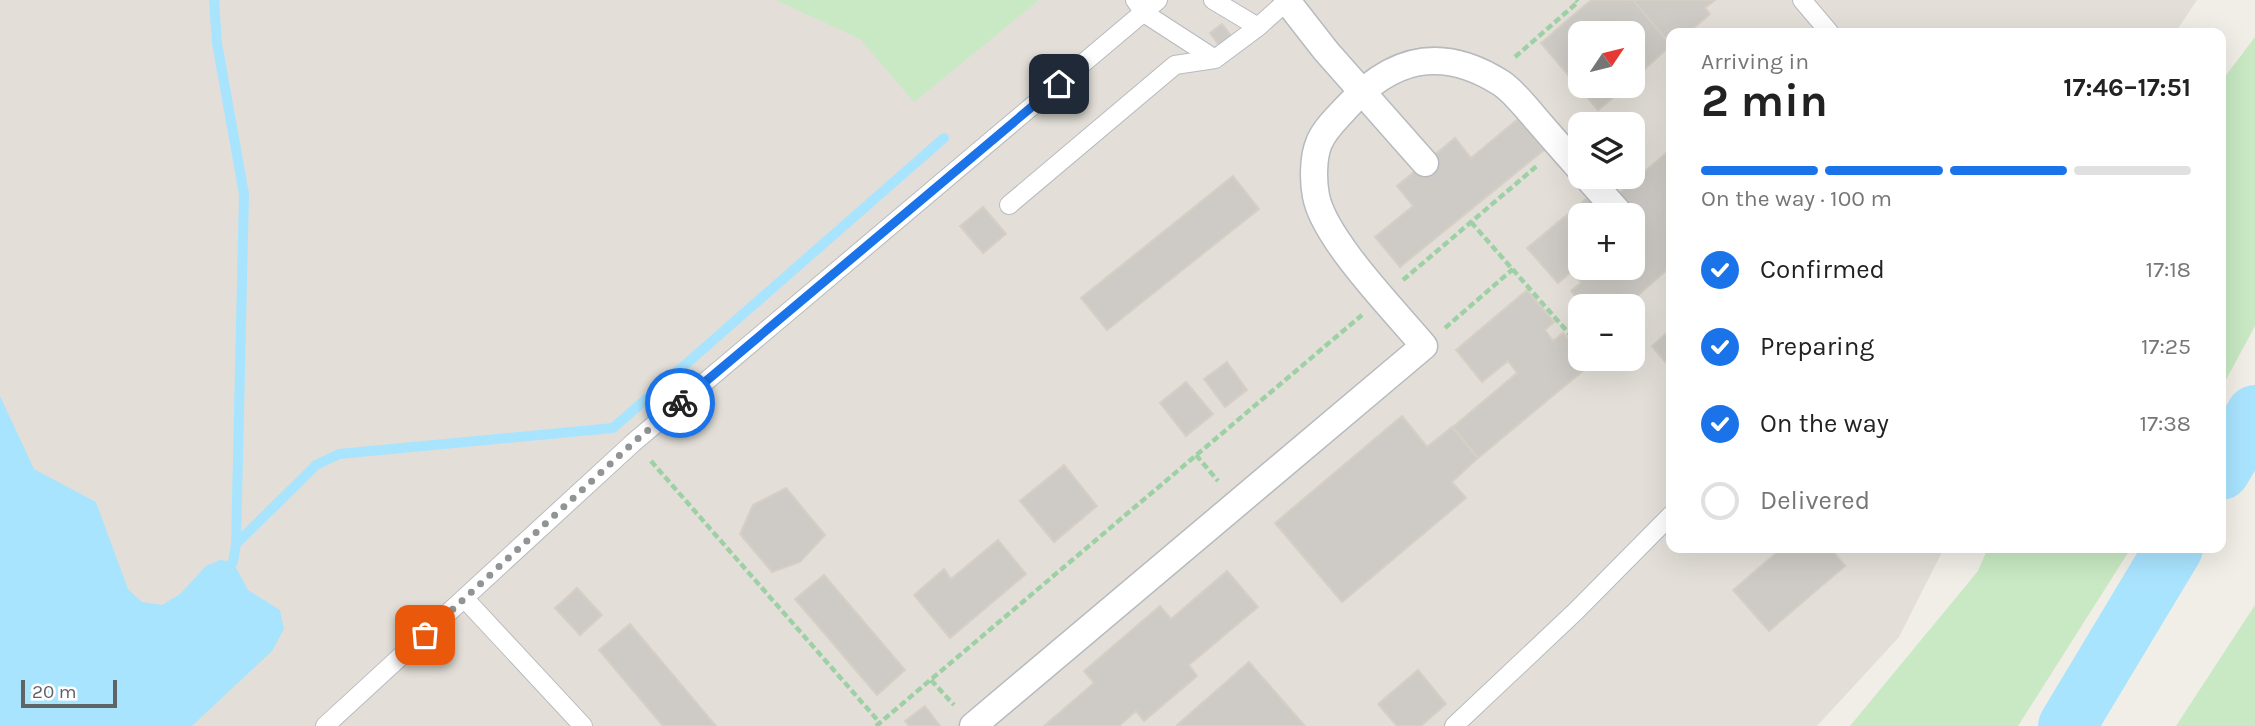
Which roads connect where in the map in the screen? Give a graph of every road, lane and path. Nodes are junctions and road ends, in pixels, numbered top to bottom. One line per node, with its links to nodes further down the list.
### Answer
1 (1158, 0): 6 (lane)
2 (1213, 0): 7 (lane)
3 (1288, 0): 7 (lane); 11 (street)
4 (1576, 0): 10 (path)
5 (1802, 0): 8 (lane)
6 (1139, 6): 9 (lane); 23 (lane)
7 (1258, 27): 9 (lane)
8 (1826, 28)
9 (1215, 59): 17 (lane)
10 (1491, 78): 11 (street); 12 (street)
11 (1362, 91): 14 (street); 20 (street)
12 (1560, 146): 13 (street); 18 (path)
13 (1568, 155)
14 (1425, 163)
15 (1598, 189): 16 (street)
16 (1610, 203)
17 (1009, 205)
18 (1471, 222): 19 (path); 20 (path)
19 (1513, 269): 21 (path); 22 (path)
20 (1383, 297): 22 (street); 26 (path)
21 (1568, 332)
22 (1424, 346): 29 (street)
23 (634, 442): 25 (lane); 26 (path)
24 (1666, 520): 30 (lane)
25 (465, 599): 27 (lane); 28 (lane)
26 (878, 724)
27 (325, 726)
28 (583, 726)
29 (973, 726)
30 (1454, 726)

